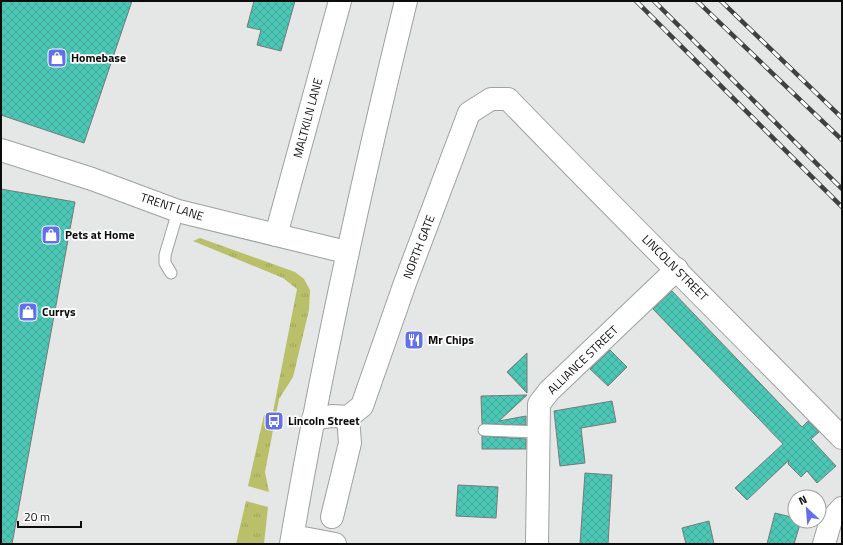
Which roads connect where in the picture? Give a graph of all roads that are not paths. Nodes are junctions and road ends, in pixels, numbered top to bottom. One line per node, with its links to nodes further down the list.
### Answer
1 (340, 1): 6 (street, MALTKILN LANE)
2 (406, 1): 7 (street)
3 (508, 99): 8 (street, LINCOLN STREET); 10 (street, NORTH GATE)
4 (1, 150): 5 (street, TRENT LANE)
5 (178, 211): 6 (street, TRENT LANE); 9 (lane)
6 (276, 235): 7 (street, TRENT LANE)
7 (346, 252): 11 (street)
8 (677, 269): 13 (street, ALLIANCE STREET); 14 (street, LINCOLN STREET)
9 (171, 274)
10 (348, 417): 11 (street); 16 (street)
11 (313, 419): 17 (street)
12 (484, 430): 13 (lane)
13 (538, 432): 19 (street, ALLIANCE STREET)
14 (842, 438)
15 (842, 508): 20 (street)
16 (332, 517)
17 (292, 540): 18 (street)
18 (335, 544)
19 (537, 544)
20 (824, 544)

